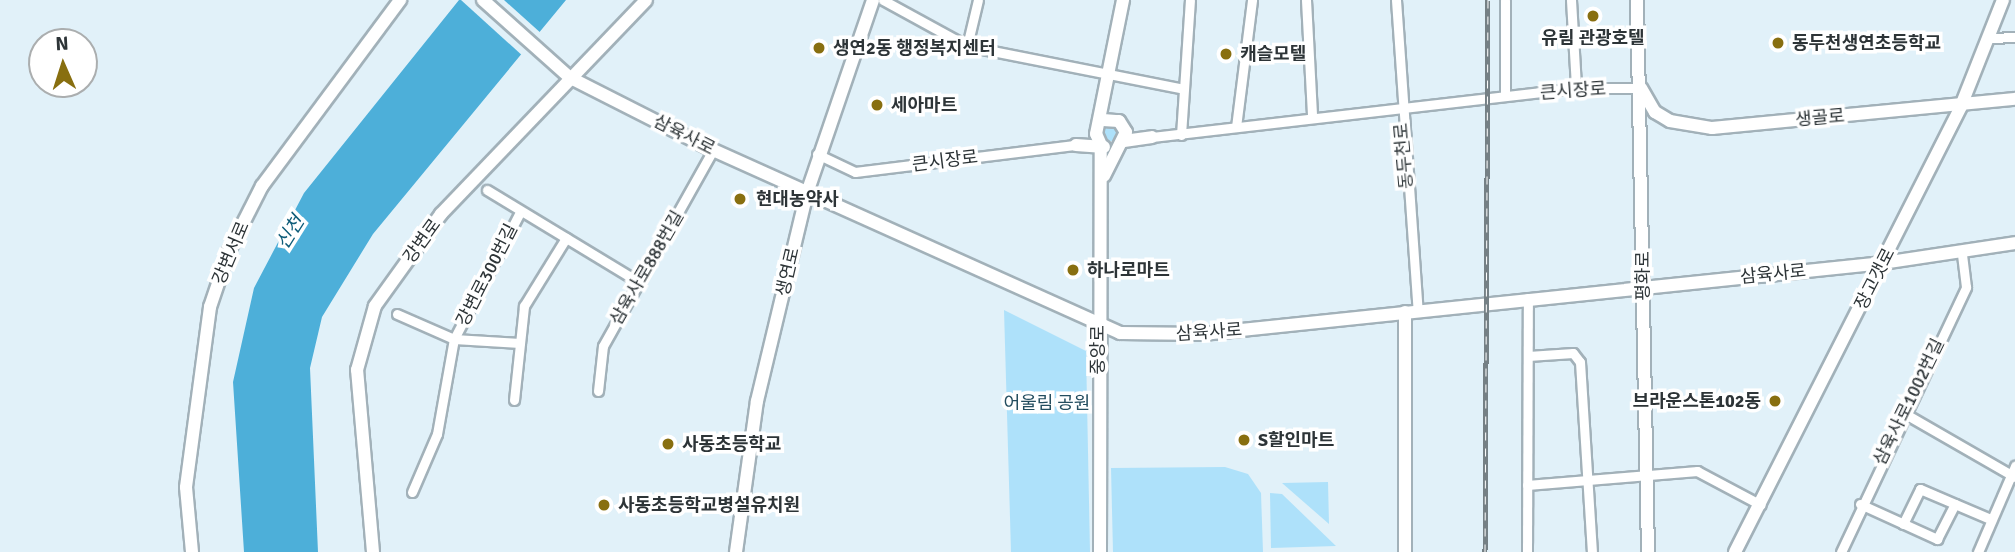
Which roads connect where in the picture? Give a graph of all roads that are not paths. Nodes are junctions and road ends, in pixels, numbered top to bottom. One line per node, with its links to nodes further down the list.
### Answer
1 (400, 0): 68 (street, 강변서로)
2 (483, 0): 19 (street, 삼육사로)
3 (646, 0): 19 (street, 강변로)
4 (874, 0): 17 (street); 36 (street, 생연로)
5 (978, 0): 17 (street)
6 (1123, 0): 18 (street)
7 (1190, 0): 22 (street)
8 (1252, 0): 29 (street)
9 (1306, 0): 27 (street)
10 (1396, 0): 26 (street, 동두천로)
11 (1505, 0): 23 (street)
12 (1571, 0): 20 (street)
13 (1637, 0): 21 (street, 평화로)
14 (2003, 0): 16 (street, 장고갯로)
15 (2015, 37): 16 (street)
16 (1989, 38): 25 (street, 장고갯로)
17 (967, 46): 18 (street)
18 (1112, 76): 22 (street); 28 (street, 중앙로); 30 (street)
19 (569, 77): 35 (street, 삼육사로); 69 (street, 강변로)
20 (1576, 88): 21 (street, 큰시장로); 23 (street, 큰시장로)
21 (1641, 88): 25 (street, 생골로); 47 (street, 평화로)
22 (1184, 89): 31 (street)
23 (1505, 96): 26 (street, 큰시장로)
24 (2015, 99): 25 (street, 생골로)
25 (1961, 106): 45 (street, 장고갯로)
26 (1400, 109): 27 (street, 큰시장로); 49 (street, 동두천로)
27 (1312, 116): 29 (street, 큰시장로)
28 (1103, 120): 30 (street); 33 (street, 중앙로)
29 (1236, 127): 31 (street, 큰시장로)
30 (1123, 135): 32 (street); 33 (street); 38 (street)
31 (1181, 135): 32 (street, 큰시장로)
32 (1152, 137)
33 (1098, 139): 34 (street); 37 (street, 중앙로)
34 (1081, 146): 36 (street, 큰시장로); 37 (street)
35 (713, 150): 40 (street, 삼육사로); 46 (street, 삼육사로888번길)
36 (817, 154): 40 (street, 생연로)
37 (1098, 165): 38 (street, 중앙로)
38 (1099, 189): 51 (street, 중앙로)
39 (487, 190): 41 (street)
40 (807, 192): 51 (street, 삼육사로); 70 (street, 생연로)
41 (520, 212): 42 (street); 52 (street, 강변로300번길)
42 (566, 238): 46 (street); 53 (street)
43 (2015, 243): 44 (street, 삼육사로)
44 (1962, 252): 45 (street, 삼육사로); 57 (street, 삼육사로1002번길)
45 (1883, 263): 47 (street, 삼육사로); 65 (street, 장고갯로)
46 (639, 282): 55 (street, 삼육사로888번길)
47 (1643, 288): 48 (street, 삼육사로); 59 (street, 평화로)
48 (1528, 298): 49 (street, 삼육사로); 54 (street)
49 (1411, 312): 51 (street, 삼육사로); 72 (street, 동두천로)
50 (397, 314): 52 (street, 강변로300번길)
51 (1097, 323): 71 (street, 중앙로)
52 (454, 339): 53 (street); 62 (street, 강변로300번길)
53 (520, 343): 56 (street)
54 (1528, 356): 60 (street); 61 (street)
55 (598, 391)
56 (514, 400)
57 (1902, 412): 58 (street); 63 (street, 삼육사로1002번길)
58 (2013, 473): 66 (street)
59 (1643, 474): 60 (street); 65 (street); 75 (street, 평화로)
60 (1587, 482): 61 (street); 74 (street)
61 (1527, 485): 73 (street)
62 (412, 492)
63 (1860, 504): 67 (street); 77 (street, 삼육사로1002번길)
64 (1955, 504): 66 (street); 67 (street); 67 (street)
65 (1761, 505): 76 (street, 장고갯로)
66 (1991, 519): 78 (street)
67 (1903, 524)
68 (192, 552)
69 (373, 552)
70 (736, 552)
71 (1100, 552)
72 (1405, 552)
73 (1527, 552)
74 (1592, 552)
75 (1648, 552)
76 (1735, 552)
77 (1841, 552)
78 (1978, 552)

